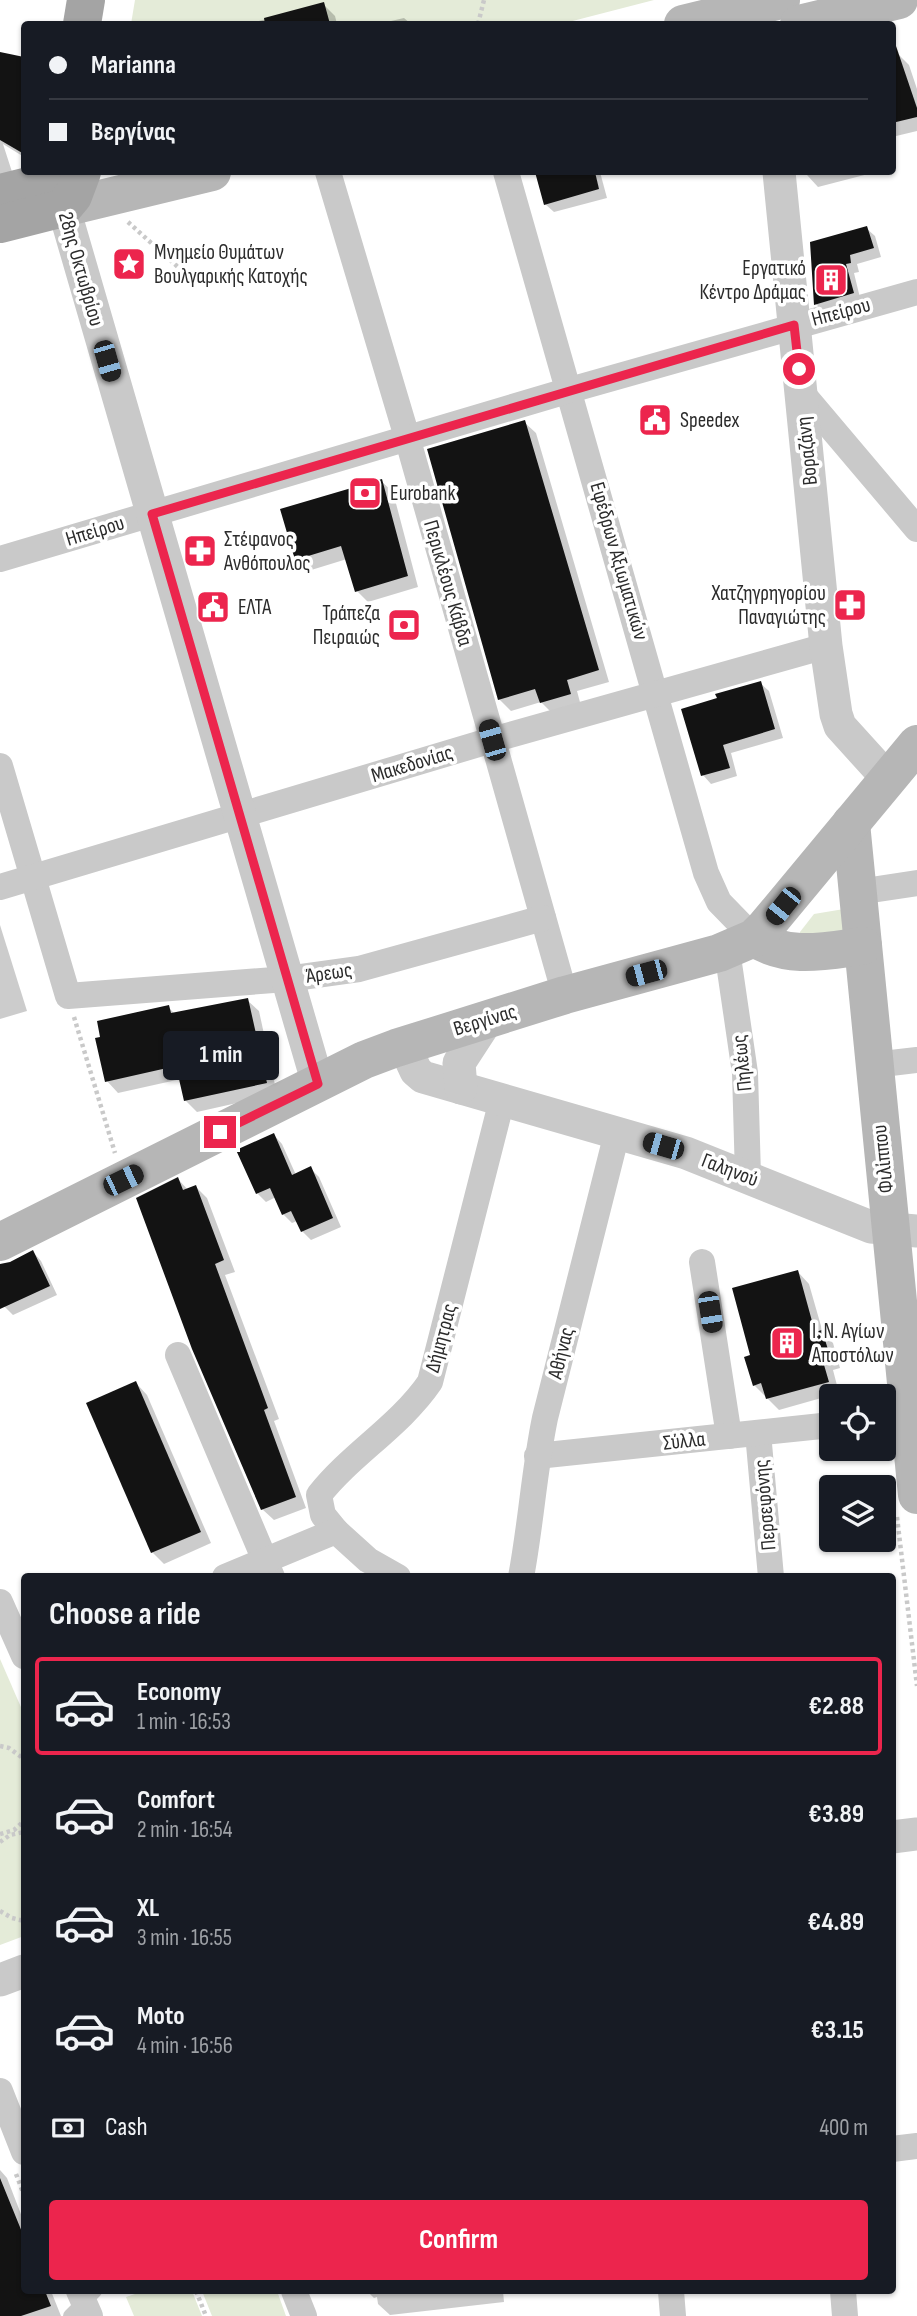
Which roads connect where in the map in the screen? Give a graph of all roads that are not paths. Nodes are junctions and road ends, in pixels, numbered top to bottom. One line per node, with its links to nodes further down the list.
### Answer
1 (86, 0): 5 (main road)
2 (113, 0): 6 (main road)
3 (900, 0): 8 (main road)
4 (770, 10): 7 (main road)
5 (82, 21)
6 (110, 21)
7 (702, 21)
8 (812, 21)
9 (171, 175): 13 (main road)
10 (329, 175): 20 (street, Περικλέους Κάβδα)
11 (507, 175): 18 (street, Εφέδρων Αξιωματικών)
12 (779, 175): 17 (street, Βοραζάνη)
13 (75, 182): 14 (main road); 15 (main road); 21 (street, 28ης Οκτωβρίου)
14 (0, 193)
15 (0, 224)
16 (917, 292): 17 (street, Ηπείρου)
17 (794, 325): 18 (street, Ηπείρου); 19 (street, Βοραζάνη)
18 (570, 390): 20 (street, Ηπείρου); 25 (street, Εφέδρων Αξιωματικών)
19 (801, 392): 22 (street); 24 (street, Βοραζάνη)
20 (407, 437): 21 (street, Ηπείρου); 26 (street, Περικλέους Κάβδα)
21 (152, 514): 23 (street, Ηπείρου); 30 (street, 28ης Οκτωβρίου)
22 (917, 529)
23 (0, 559)
24 (826, 646): 25 (street, Μακεδονίας); 29 (street, Βοραζάνη)
25 (656, 694): 26 (street, Μακεδονίας); 37 (street, Εφέδρων Αξιωματικών)
26 (492, 740): 30 (street, Μακεδονίας); 36 (street, Περικλέους Κάβδα)
27 (917, 744): 29 (main road)
28 (0, 766): 32 (street)
29 (888, 779): 31 (main road)
30 (240, 816): 32 (street, Μακεδονίας); 39 (street, 28ης Οκτωβρίου)
31 (851, 823): 35 (main road, Φιλίππου); 37 (main road)
32 (32, 878): 34 (street, Μακεδονίας); 39 (street, Άρεως)
33 (917, 883): 35 (street)
34 (0, 887)
35 (858, 892): 38 (main road, Φιλίππου)
36 (543, 918): 39 (street, Άρεως); 40 (street, Περικλέους Κάβδα)
37 (740, 944): 38 (main road); 40 (main road, Βεργίνας); 49 (street, Πηλέως)
38 (863, 946): 44 (main road, Φιλίππου)
39 (287, 979): 45 (street, 28ης Οκτωβρίου)
40 (565, 995): 41 (main road, Βεργίνας)
41 (487, 1020): 42 (main road, Βεργίνας); 46 (street)
42 (404, 1045): 45 (main road, Βεργίνας); 46 (street, Γαληνού)
43 (917, 1060): 44 (street)
44 (874, 1065): 50 (main road, Φιλίππου)
45 (318, 1084): 51 (main road, Βεργίνας)
46 (461, 1088): 47 (street, Γαληνού)
47 (502, 1100): 48 (street, Γαληνού); 60 (street, Δήμητρας)
48 (617, 1133): 49 (street, Γαληνού); 58 (street, Αθήνας)
49 (748, 1176): 50 (street, Γαληνού)
50 (904, 1231): 54 (main road, Φιλίππου)
51 (0, 1242)
52 (702, 1262): 57 (street)
53 (178, 1355): 61 (street)
54 (896, 1417): 59 (main road, Φιλίππου)
55 (819, 1425): 56 (street, Σύλλα)
56 (758, 1433): 57 (street, Σύλλα); 65 (street, Περσεφόνης)
57 (729, 1436): 58 (street, Σύλλα)
58 (537, 1456): 64 (street, Αθήνας)
59 (917, 1494)
60 (337, 1531): 61 (street); 63 (street)
61 (269, 1569): 62 (street)
62 (247, 1573)
63 (391, 1573)
64 (522, 1573)
65 (771, 1573)
66 (0, 1602): 67 (street)
67 (21, 1649)
68 (917, 1834): 69 (street)
69 (896, 1837)
70 (21, 1972): 71 (street)
71 (0, 1980)
72 (0, 2091): 73 (street)
73 (21, 2144)
74 (917, 2147): 75 (street)
75 (896, 2149)
76 (295, 2294): 79 (street)
77 (671, 2294): 80 (street)
78 (843, 2294): 81 (street)
79 (304, 2316)
80 (673, 2316)
81 (845, 2316)

